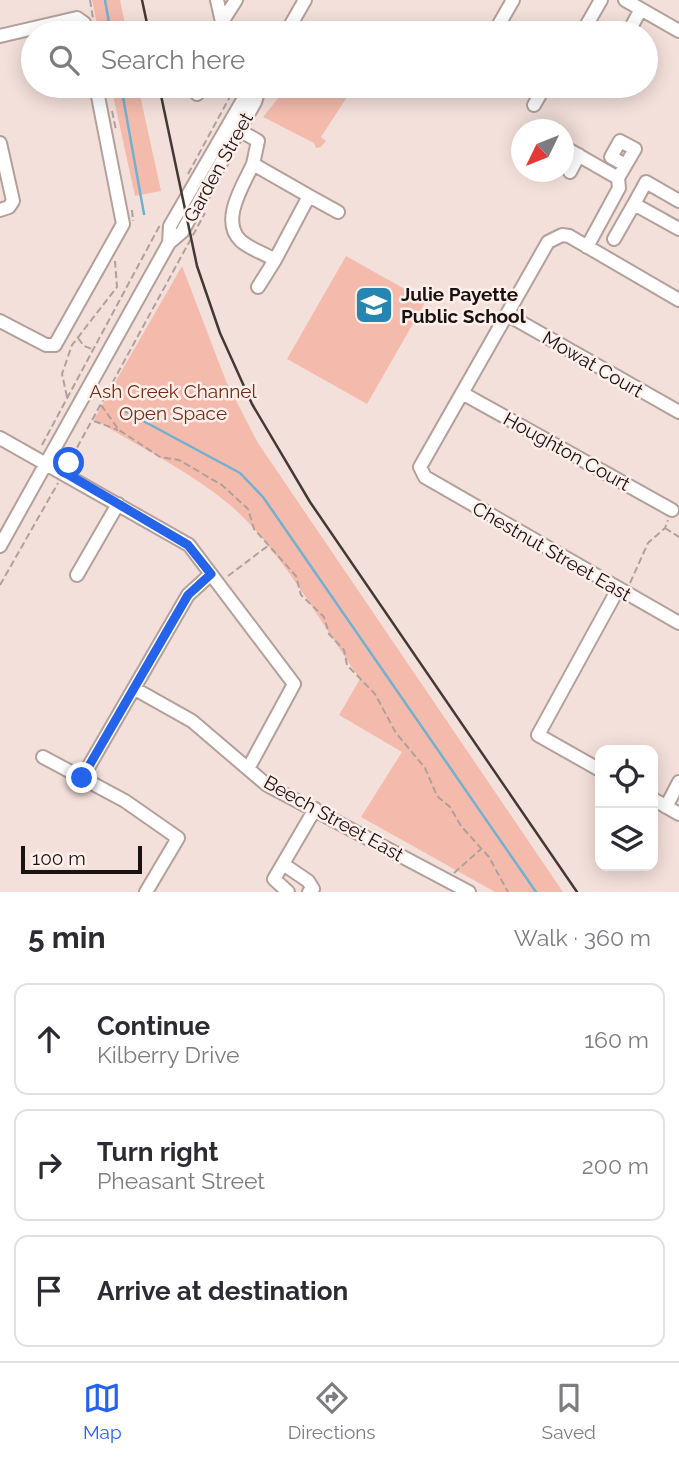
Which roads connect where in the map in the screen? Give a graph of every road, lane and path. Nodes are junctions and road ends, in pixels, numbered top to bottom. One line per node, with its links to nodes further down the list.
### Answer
1 (90, 0): 11 (path)
2 (217, 0): 12 (street)
3 (236, 0): 13 (street)
4 (305, 0): 14 (street)
5 (513, 0): 15 (street)
6 (601, 0): 16 (street)
7 (625, 0): 8 (street)
8 (641, 9): 17 (street); 19 (street)
9 (64, 21): 10 (street)
10 (81, 21)
11 (90, 21)
12 (222, 21)
13 (223, 21)
14 (293, 21)
15 (501, 21)
16 (589, 21)
17 (634, 21)
18 (21, 31): 20 (street)
19 (679, 31)
20 (0, 36)
21 (98, 98): 54 (street)
22 (229, 98): 37 (path)
23 (244, 98): 29 (street, Garden Street)
24 (254, 98): 30 (street, Garden Street)
25 (267, 98): 27 (path)
26 (538, 98): 28 (street)
27 (263, 105)
28 (534, 105)
29 (236, 111): 30 (street); 48 (street, Garden Street)
30 (238, 131): 34 (street); 48 (street, Garden Street)
31 (0, 143): 42 (street)
32 (574, 152): 33 (street)
33 (579, 155): 35 (street); 38 (street)
34 (253, 164): 39 (street); 50 (street)
35 (574, 164)
36 (625, 165): 38 (street)
37 (187, 175)
38 (618, 178): 49 (street)
39 (309, 196): 44 (street); 50 (street)
40 (679, 201): 41 (street)
41 (634, 204): 46 (street); 47 (street)
42 (0, 210)
43 (207, 210): 58 (path)
44 (338, 212)
45 (161, 223): 56 (path)
46 (679, 229)
47 (614, 239)
48 (169, 243): 64 (street, Garden Street)
49 (587, 247): 52 (street); 53 (street)
50 (275, 260): 51 (street)
51 (258, 287)
52 (679, 300)
53 (508, 315): 57 (street); 59 (street, Mowat Court)
54 (0, 321)
55 (77, 336): 56 (path)
56 (93, 349): 63 (path)
57 (461, 393): 67 (street, Houghton Court); 76 (street, Chestnut Street East)
58 (102, 405): 60 (path); 61 (path)
59 (679, 412)
60 (92, 421): 61 (path); 65 (path)
61 (119, 430): 70 (path)
62 (0, 438): 64 (street)
63 (42, 445)
64 (47, 463): 65 (street); 71 (street, Garden Street)
65 (64, 472): 66 (street); 75 (path)
66 (118, 505): 72 (street); 73 (street)
67 (672, 510): 68 (path)
68 (665, 528): 69 (path); 76 (path)
69 (679, 537)
70 (270, 544): 74 (path); 88 (path)
71 (0, 546)
72 (211, 574): 78 (street); 80 (street)
73 (77, 575)
74 (228, 576)
75 (0, 585)
76 (621, 591): 77 (street, Chestnut Street East); 81 (street)
77 (679, 623)
78 (135, 689): 80 (street, Beech Street East); 82 (street)
79 (43, 757): 82 (street)
80 (249, 767): 86 (street, Beech Street East)
81 (595, 767)
82 (82, 778): 91 (street)
83 (679, 782): 85 (street)
84 (658, 802): 85 (street)
85 (666, 807): 87 (street)
86 (314, 809): 89 (street); 90 (street, Beech Street East)
87 (679, 814)
88 (481, 848): 90 (path); 95 (path)
89 (283, 864): 92 (street); 93 (street)
90 (451, 882): 94 (street, Beech Street East)
91 (146, 892)
92 (288, 892)
93 (309, 892)
94 (469, 892)
95 (508, 892)

